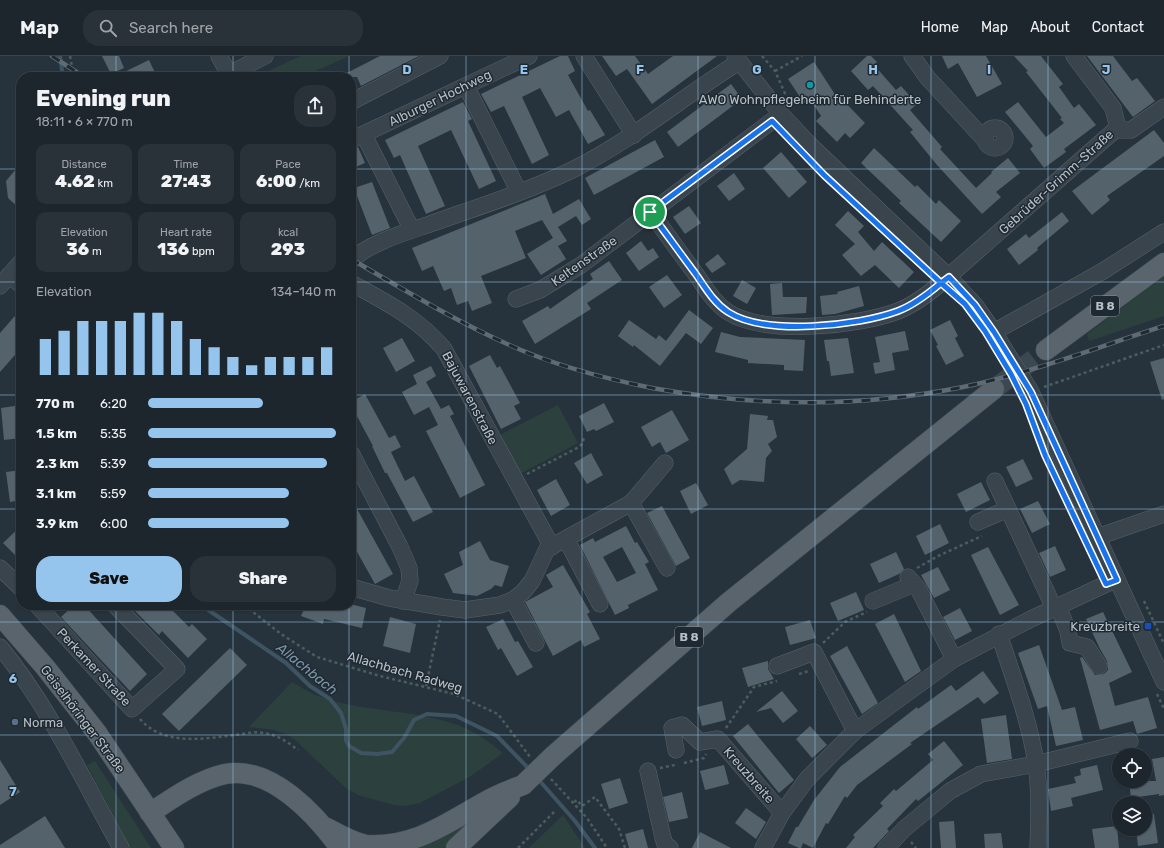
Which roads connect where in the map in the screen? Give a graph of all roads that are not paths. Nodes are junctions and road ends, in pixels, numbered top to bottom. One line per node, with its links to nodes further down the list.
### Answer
1 (219, 56): 9 (street)
2 (265, 56): 10 (street)
3 (440, 56): 12 (street)
4 (529, 56): 11 (street, Alburger Hochweg)
5 (584, 56): 17 (street)
6 (912, 56): 14 (street)
7 (1074, 56): 16 (street, Gebrüder-Grimm-Straße)
8 (737, 59): 15 (street); 17 (street)
9 (225, 72)
10 (232, 72)
11 (466, 86): 18 (street, Alburger Hochweg); 19 (street)
12 (356, 99)
13 (1164, 107): 16 (street)
14 (958, 111): 14 (street)
15 (781, 114): 20 (street, Keltenstraße); 26 (street)
16 (1115, 130): 26 (street, Gebrüder-Grimm-Straße)
17 (634, 135): 19 (street)
18 (357, 138): 21 (street)
19 (519, 192): 21 (street)
20 (650, 212): 26 (street, Gebrüder-Grimm-Straße); 29 (street, Keltenstraße)
21 (412, 230): 23 (street)
22 (1164, 232): 30 (street)
23 (356, 258)
24 (1164, 263): 31 (main road, B 8)
25 (16, 271): 27 (street)
26 (949, 277): 30 (street)
27 (10, 282)
28 (356, 286): 42 (street, Bajuwarenstraße)
29 (516, 299)
30 (994, 332): 40 (street)
31 (1046, 350)
32 (994, 389): 68 (main road, B 8, bridge)
33 (356, 463): 49 (street)
34 (665, 463): 36 (street)
35 (995, 481): 37 (street)
36 (631, 503): 41 (street); 44 (street)
37 (1008, 508): 39 (street); 52 (street)
38 (1164, 514): 40 (street)
39 (981, 529)
40 (1097, 537): 45 (street)
41 (566, 539): 42 (street); 50 (street)
42 (552, 547): 48 (street)
43 (0, 568): 46 (street)
44 (667, 568)
45 (1117, 580): 52 (street, Kreuzbreite); 62 (street)
46 (16, 583)
47 (356, 588): 49 (street)
48 (513, 600): 49 (street); 57 (street)
49 (403, 601)
50 (600, 604)
51 (872, 605): 59 (street)
52 (1056, 607): 56 (street, Kreuzbreite); 60 (street)
53 (42, 610): 54 (street, Perkamer Straße)
54 (120, 610)
55 (0, 615): 69 (main road, Geiselhöringer Straße)
56 (999, 634): 59 (street, Kreuzbreite); 66 (street)
57 (536, 643)
58 (2, 653): 72 (street)
59 (954, 659): 63 (street, Kreuzbreite)
60 (1099, 666)
61 (781, 672): 63 (street)
62 (1159, 685)
63 (855, 731): 70 (street, Kreuzbreite)
64 (1130, 741): 66 (street)
65 (678, 759): 70 (street, Kreuzbreite)
66 (1036, 764): 78 (street); 79 (street)
67 (648, 771): 76 (street)
68 (523, 784): 71 (main road); 75 (main road, B 8)
69 (150, 813): 71 (main road); 73 (main road, Geiselhöringer Straße)
70 (782, 813): 77 (street, Kreuzbreite)
71 (324, 826): 74 (main road)
72 (121, 848)
73 (174, 848)
74 (340, 848)
75 (456, 848)
76 (670, 848)
77 (763, 848)
78 (886, 848)
79 (1038, 848)

